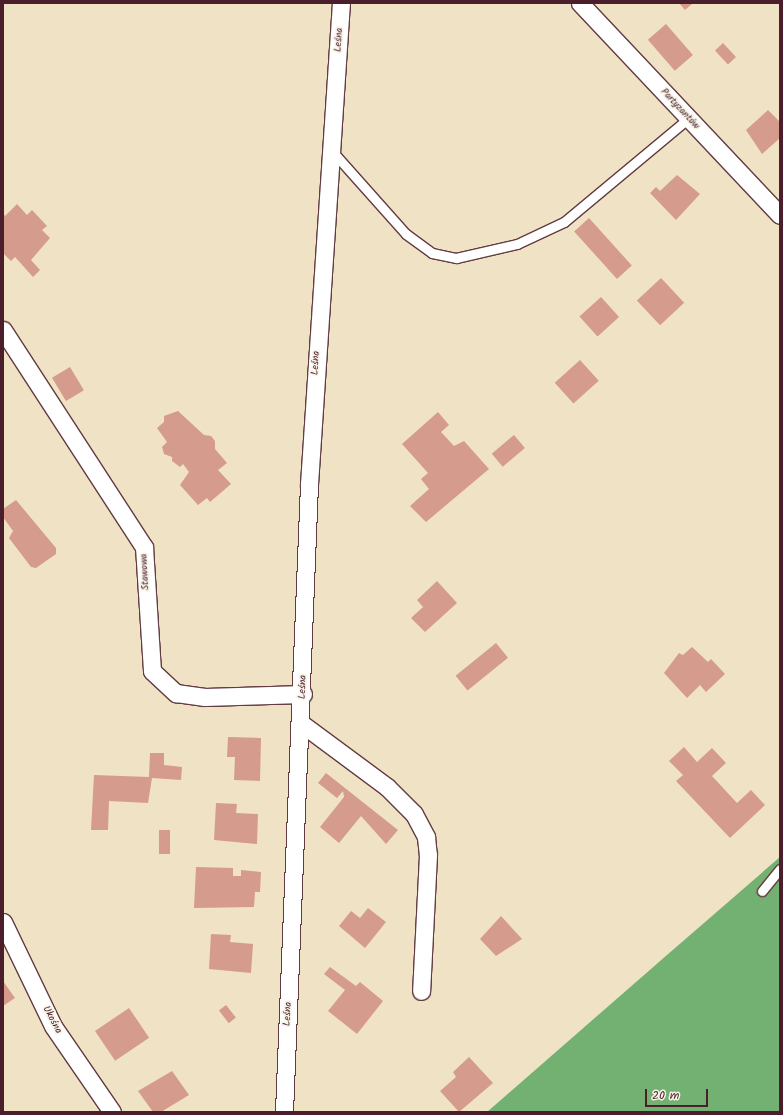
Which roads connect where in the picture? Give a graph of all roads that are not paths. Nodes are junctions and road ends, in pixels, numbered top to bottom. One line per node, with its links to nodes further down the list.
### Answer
1 (341, 3): 4 (street, Leśna)
2 (580, 3): 3 (street, Partyzantów)
3 (689, 118): 4 (lane); 5 (street, Partyzantów)
4 (331, 149): 7 (street, Leśna)
5 (780, 215)
6 (3, 330): 7 (street, Stawowa)
7 (303, 694): 8 (street, Leśna)
8 (302, 724): 12 (street); 14 (street, Leśna)
9 (780, 869): 10 (lane)
10 (762, 891)
11 (3, 922): 13 (street, Ukośna)
12 (421, 990)
13 (112, 1112)
14 (284, 1112)

